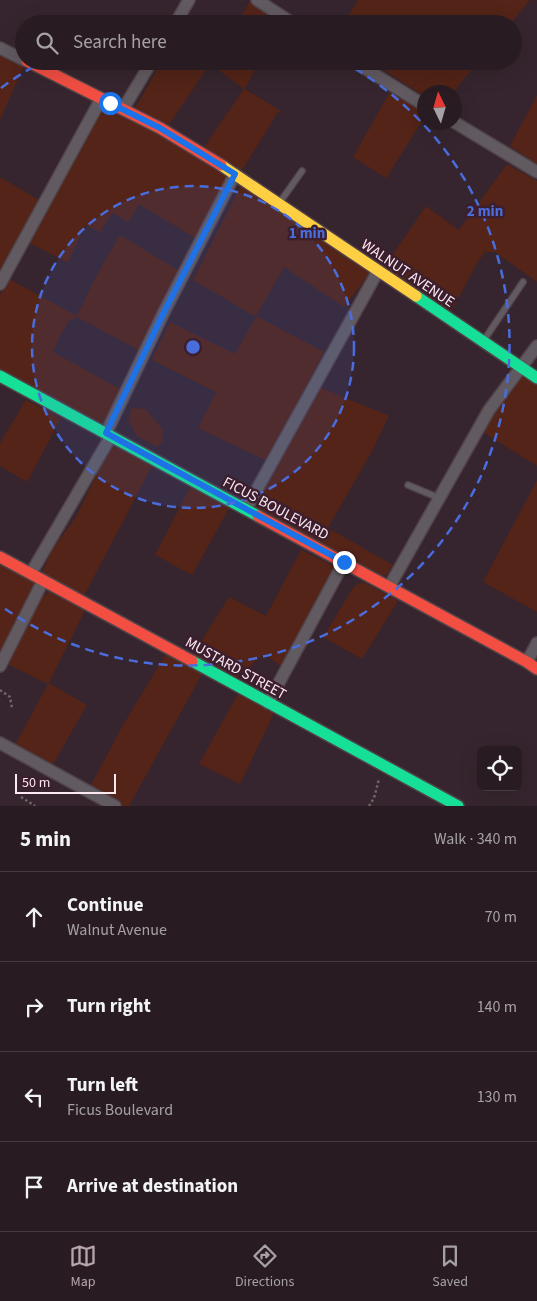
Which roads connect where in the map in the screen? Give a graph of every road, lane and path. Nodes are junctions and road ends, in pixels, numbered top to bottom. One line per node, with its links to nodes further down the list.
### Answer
1 (189, 0): 3 (street)
2 (257, 0): 4 (street)
3 (180, 15)
4 (280, 15)
5 (0, 48): 6 (street, WALNUT AVENUE)
6 (15, 55)
7 (44, 70): 10 (street, WALNUT AVENUE)
8 (147, 70): 12 (street)
9 (368, 70): 11 (street)
10 (101, 99): 12 (street, WALNUT AVENUE); 20 (street)
11 (417, 100)
12 (123, 109): 16 (street, WALNUT AVENUE)
13 (462, 127): 15 (street)
14 (302, 172): 17 (lane)
15 (537, 172)
16 (235, 174): 17 (street, WALNUT AVENUE); 26 (street)
17 (279, 204): 18 (street, WALNUT AVENUE)
18 (378, 271): 21 (street, WALNUT AVENUE); 29 (street)
19 (522, 282): 21 (lane)
20 (0, 284)
21 (483, 342): 23 (street, WALNUT AVENUE)
22 (537, 346): 23 (street)
23 (521, 366): 25 (street, WALNUT AVENUE); 28 (street)
24 (0, 376): 26 (street, FICUS BOULEVARD)
25 (537, 378)
26 (108, 434): 29 (street, FICUS BOULEVARD); 32 (street)
27 (408, 485): 28 (lane)
28 (439, 498): 34 (street)
29 (246, 509): 31 (street, FICUS BOULEVARD)
30 (0, 557): 32 (street, MUSTARD STREET)
31 (344, 562): 34 (street, FICUS BOULEVARD); 39 (street)
32 (31, 573): 33 (street, MUSTARD STREET)
33 (43, 581): 37 (street); 39 (street, MUSTARD STREET)
34 (388, 587): 36 (street, FICUS BOULEVARD)
35 (537, 643): 36 (street)
36 (532, 665)
37 (0, 666)
38 (0, 690): 40 (path)
39 (268, 703): 42 (street, MUSTARD STREET)
40 (12, 708)
41 (0, 743): 45 (street)
42 (383, 765): 46 (path); 47 (street, MUSTARD STREET)
43 (21, 797): 44 (path)
44 (35, 806)
45 (115, 806)
46 (369, 806)
47 (458, 806)

